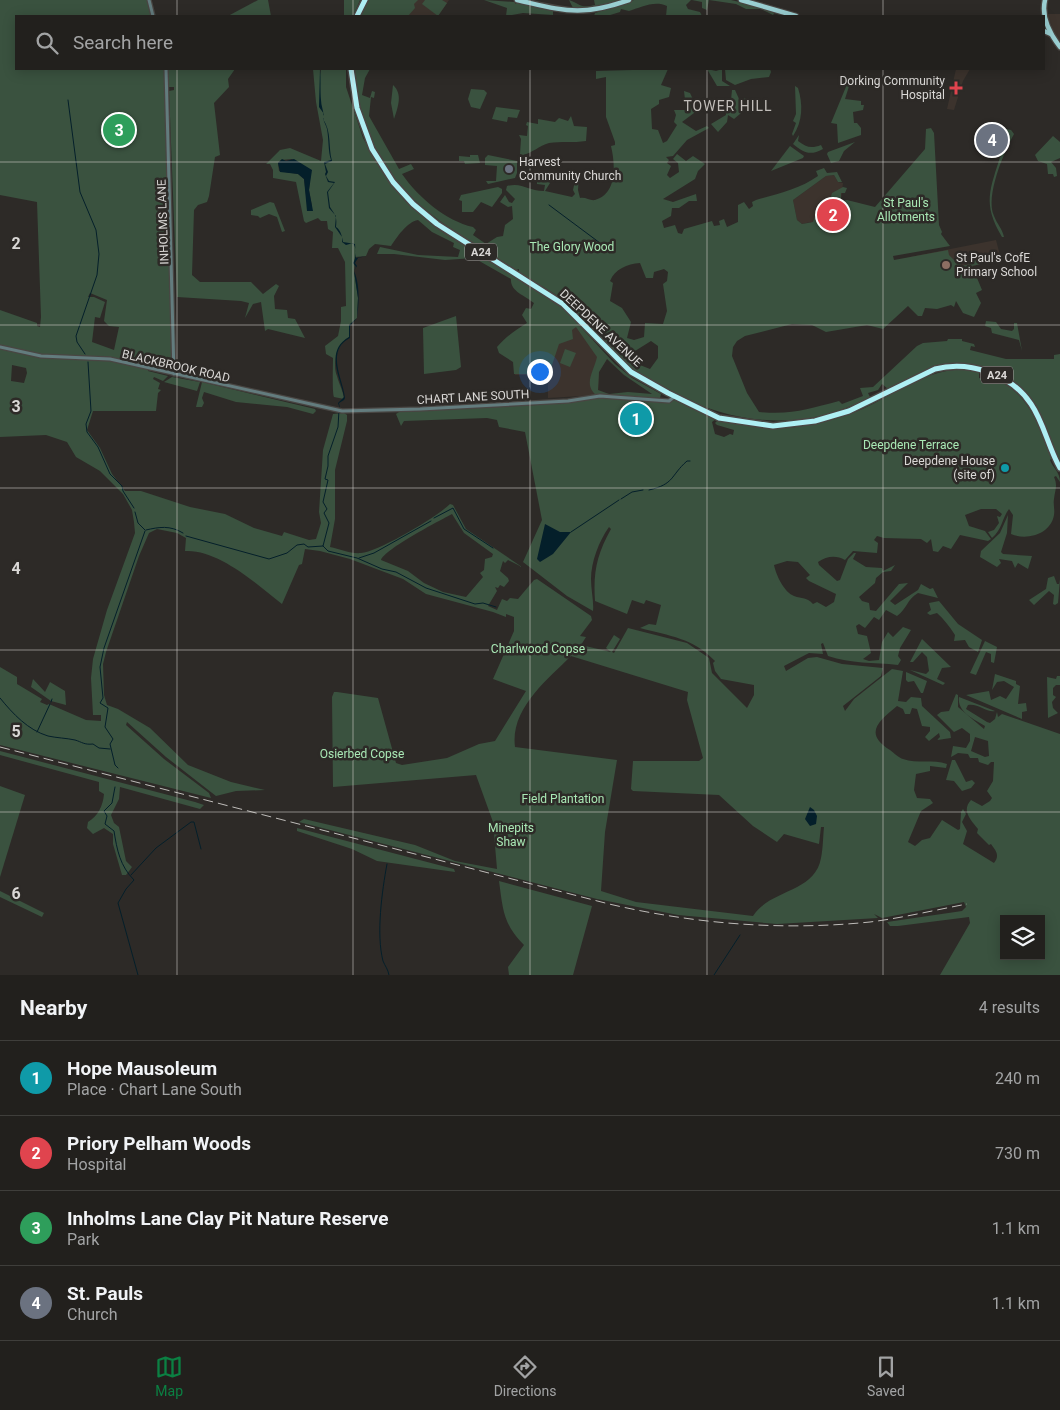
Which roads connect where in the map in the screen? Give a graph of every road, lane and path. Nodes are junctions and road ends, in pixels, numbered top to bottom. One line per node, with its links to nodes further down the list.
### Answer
1 (149, 0): 7 (street)
2 (365, 0): 8 (highway)
3 (517, 0): 4 (main road)
4 (629, 0)
5 (741, 0): 9 (main road)
6 (1045, 0): 10 (main road)
7 (153, 15)
8 (358, 15)
9 (793, 15)
10 (1044, 15)
11 (1045, 24): 13 (main road)
12 (1045, 31): 13 (main road)
13 (1052, 34): 14 (main road)
14 (1060, 47)
15 (166, 70): 18 (street, INHOLMS LANE)
16 (350, 70): 19 (highway, DEEPDENE AVENUE / A24)
17 (0, 347): 18 (street, BLACKBROOK ROAD)
18 (174, 374): 22 (street, BLACKBROOK ROAD)
19 (668, 393): 20 (highway, DEEPDENE AVENUE / A24); 21 (street)
20 (676, 396): 21 (street, CHART LANE SOUTH); 23 (highway, DEEPDENE AVENUE / A24)
21 (659, 400): 22 (street, CHART LANE SOUTH)
22 (347, 411)
23 (1060, 468)

